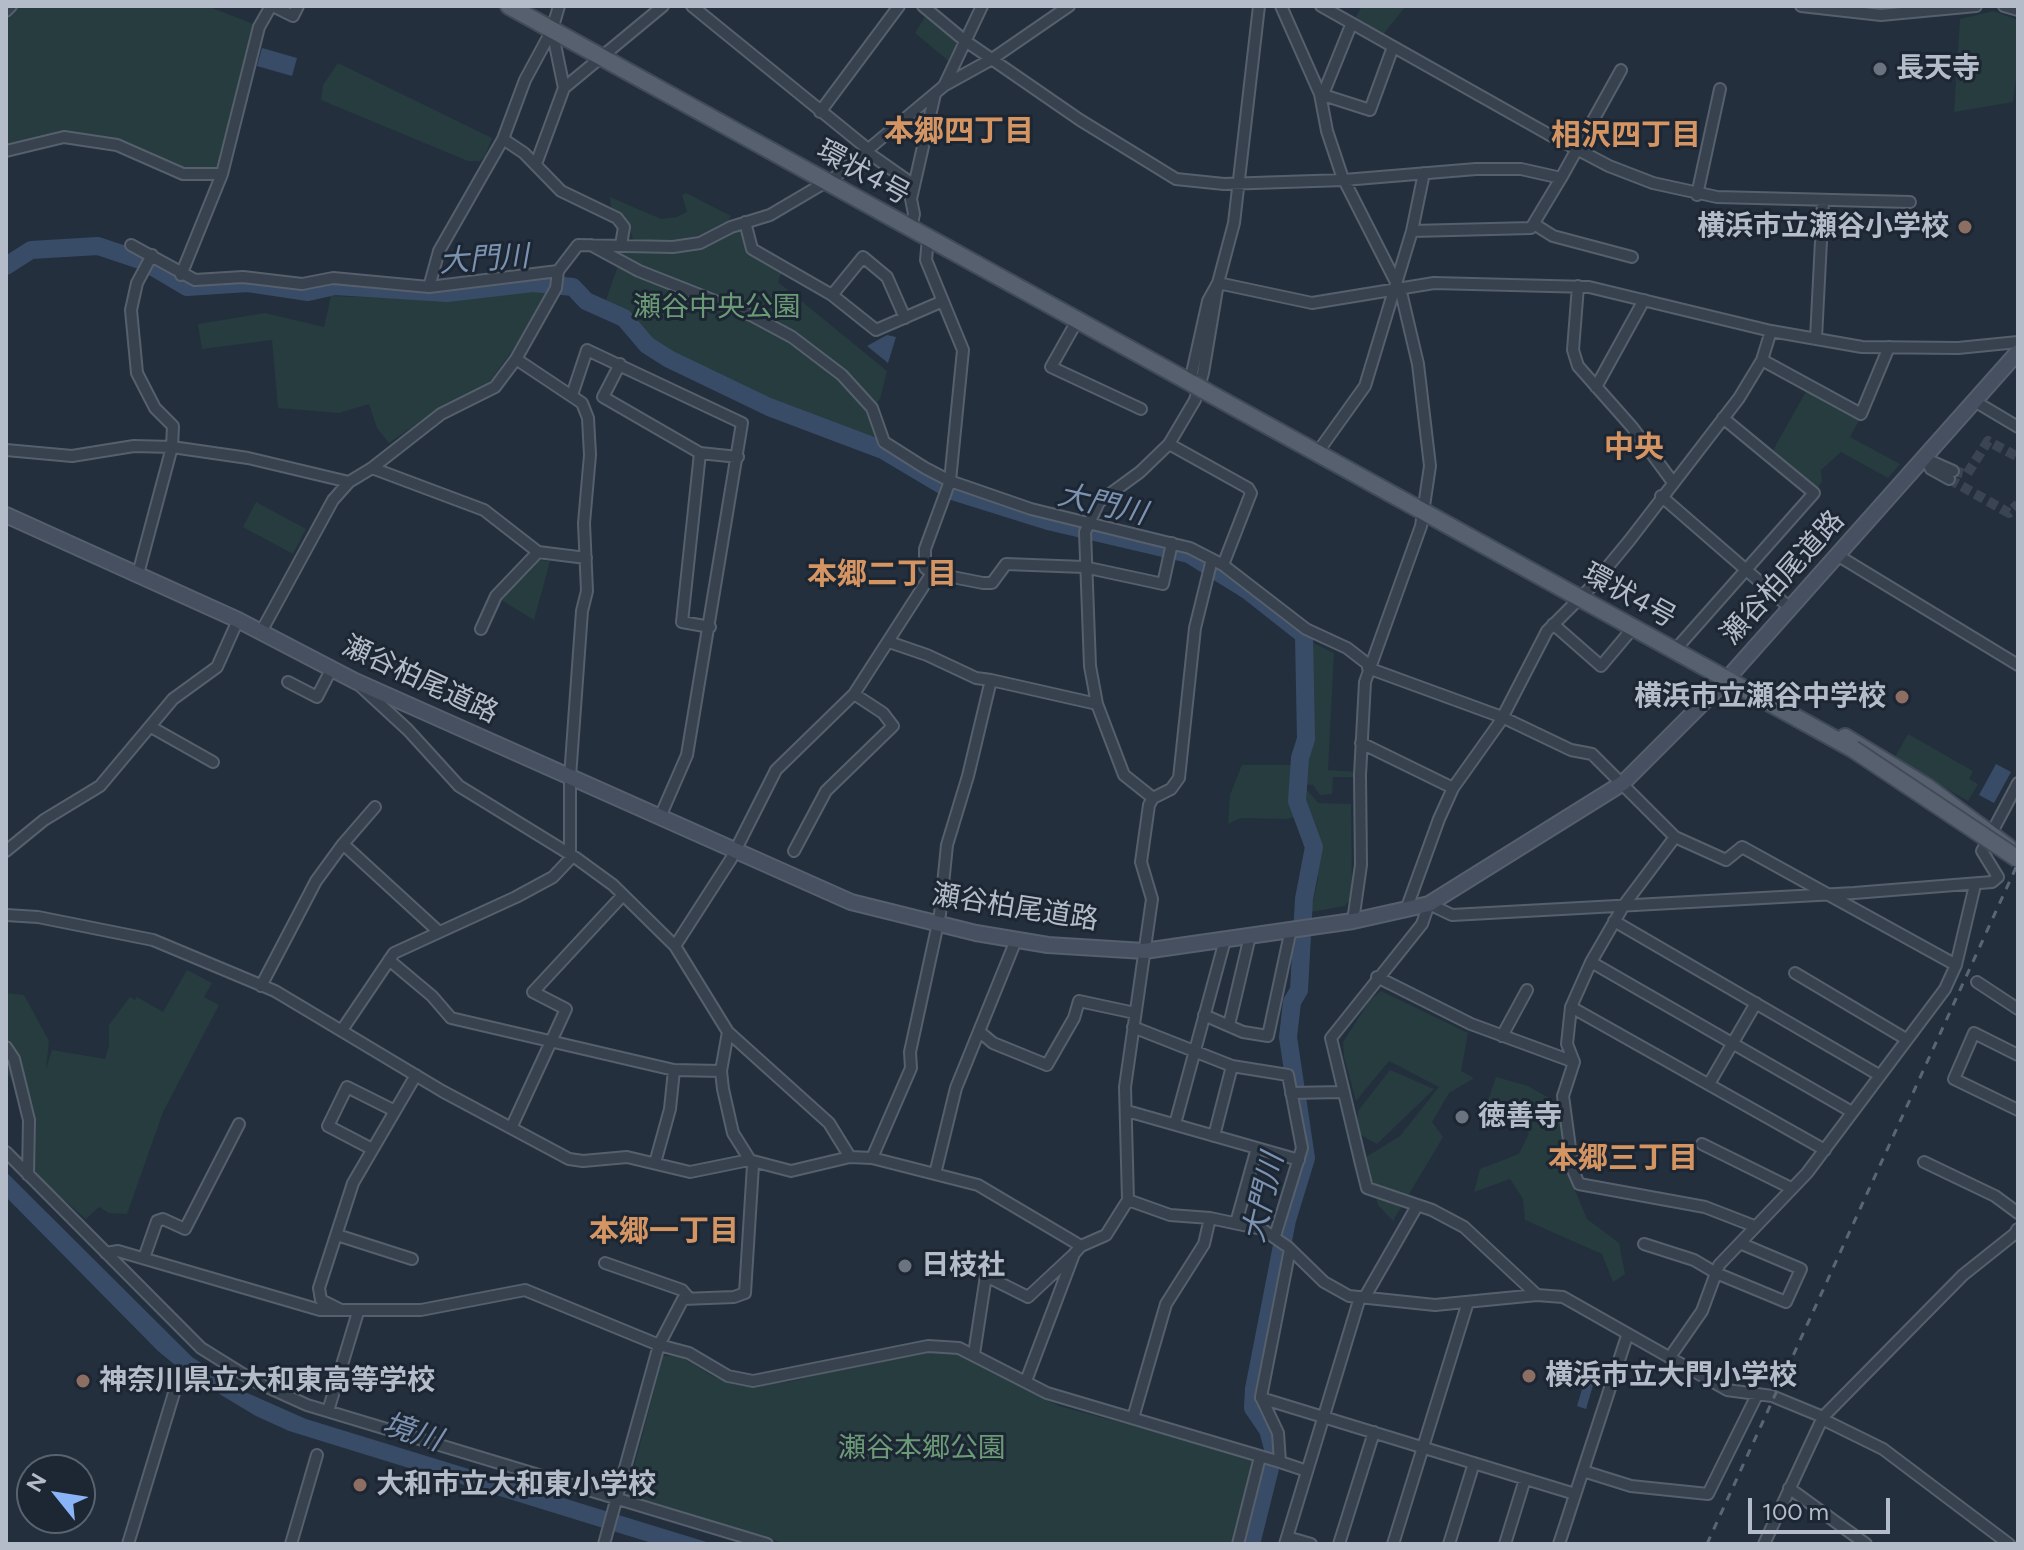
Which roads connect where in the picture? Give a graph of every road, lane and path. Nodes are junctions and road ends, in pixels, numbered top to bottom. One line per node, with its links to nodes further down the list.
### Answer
1 (11, 6): 20 (street)
2 (272, 6): 3 (street); 40 (street)
3 (298, 6)
4 (509, 6): 22 (main road, 環状4号)
5 (559, 6): 22 (street)
6 (663, 6): 25 (street)
7 (692, 6): 33 (street)
8 (899, 6): 33 (street)
9 (923, 6): 23 (street)
10 (982, 6): 23 (street)
11 (1069, 6): 26 (street)
12 (1259, 6): 44 (street)
13 (1281, 6): 31 (street)
14 (1321, 6): 21 (street)
15 (1801, 6): 18 (street)
16 (1976, 6): 18 (street)
17 (2004, 6): 19 (street)
18 (1931, 8)
19 (2018, 10)
20 (6, 11)
21 (1351, 25): 24 (street); 31 (street)
22 (552, 30): 25 (main road, 環状4号); 29 (street); 34 (street)
23 (964, 40): 26 (street); 28 (street)
24 (1393, 47): 31 (street); 35 (street)
25 (602, 57): 29 (street); 43 (main road, 環状4号)
26 (992, 59): 28 (street); 44 (street)
27 (1621, 70): 35 (street)
28 (945, 85): 32 (street)
29 (564, 88): 38 (street)
30 (1720, 89): 46 (street)
31 (1322, 93): 42 (street)
32 (935, 94): 37 (street); 45 (street)
33 (820, 112): 37 (street)
34 (503, 139): 38 (street); 63 (street)
35 (1577, 148): 41 (street); 46 (street)
36 (6, 151): 40 (street)
37 (868, 151): 43 (street); 45 (street)
38 (536, 164): 56 (street)
39 (1424, 173): 41 (street); 42 (street); 52 (street)
40 (222, 174): 59 (street)
41 (1561, 178): 50 (street)
42 (1344, 180): 44 (street); 64 (street)
43 (827, 183): 49 (street); 51 (main road, 環状4号)
44 (1238, 184): 61 (street)
45 (914, 185): 51 (street)
46 (1697, 195): 47 (street)
47 (1823, 202): 48 (street); 71 (street)
48 (1910, 202)
49 (745, 222): 56 (street); 65 (street)
50 (1534, 224): 52 (street); 57 (street)
51 (911, 229): 53 (main road, 環状4号)
52 (1412, 231): 64 (street)
53 (928, 238): 67 (street); 69 (main road, 環状4号)
54 (131, 245): 58 (street)
55 (591, 245): 56 (street); 60 (street); 96 (street)
56 (621, 245)
57 (1632, 257)
58 (148, 260): 59 (street); 86 (street)
59 (181, 275): 63 (street)
60 (557, 280): 63 (street); 75 (street)
61 (1218, 283): 64 (street); 78 (street); 85 (street)
62 (1578, 286): 64 (street); 66 (street); 79 (street)
63 (429, 287)
64 (1397, 287): 89 (street); 98 (street)
65 (832, 295): 68 (street); 68 (street)
66 (1644, 300): 70 (street); 79 (street)
67 (943, 301): 68 (street); 96 (street)
68 (905, 318)
69 (1077, 321): 78 (main road, 環状4号); 82 (street)
70 (1771, 331): 71 (street); 76 (street)
71 (1816, 338): 73 (street)
72 (2018, 342): 73 (street)
73 (1889, 347): 76 (street)
74 (2018, 352): 81 (main road, 瀬谷柏尾道路)
75 (516, 359): 80 (street); 92 (street)
76 (1762, 360): 83 (street)
77 (620, 364): 80 (street); 88 (street); 90 (street)
78 (1197, 386): 89 (main road, 環状4号)
79 (1596, 387): 94 (street)
80 (572, 395): 104 (street)
81 (1976, 402): 84 (street); 91 (main road, 瀬谷柏尾道路)
82 (1141, 409)
83 (1723, 418): 94 (street); 108 (street)
84 (2018, 427)
85 (1169, 444): 100 (street); 106 (street)
86 (172, 447): 87 (street); 95 (street); 110 (street)
87 (6, 450)
88 (700, 453): 90 (street); 115 (street)
89 (1317, 453): 98 (main road, 環状4号)
90 (738, 457): 115 (street)
91 (1926, 459): 93 (street); 103 (main road, 瀬谷柏尾道路)
92 (372, 468): 95 (street); 102 (street)
93 (1951, 475)
94 (1672, 481): 97 (street)
95 (349, 482): 118 (street)
96 (948, 485): 100 (street); 109 (street)
97 (1661, 496): 108 (street); 111 (street)
98 (1424, 512): 111 (main road, 環状4号); 122 (street)
99 (6, 515): 110 (main road, 瀬谷柏尾道路)
100 (1086, 528): 101 (street); 107 (street)
101 (1172, 543): 105 (street); 107 (street)
102 (538, 552): 104 (street); 117 (street)
103 (1837, 555): 112 (main road, 瀬谷柏尾道路); 121 (street)
104 (586, 558): 135 (street)
105 (1210, 563): 106 (street); 139 (street)
106 (1223, 565): 122 (street)
107 (1084, 567): 109 (street); 129 (street)
108 (1746, 569): 112 (street); 120 (street)
109 (932, 573): 119 (street)
110 (138, 574): 113 (main road, 瀬谷柏尾道路)
111 (1580, 599): 114 (street); 116 (main road, 環状4号)
112 (1790, 608): 125 (main road, 瀬谷柏尾道路)
113 (238, 620): 118 (main road, 瀬谷柏尾道路); 132 (street)
114 (1553, 624): 116 (street); 130 (street)
115 (710, 627): 141 (street)
116 (1633, 628): 120 (main road, 環状4号)
117 (481, 629)
118 (261, 632): 123 (main road, 瀬谷柏尾道路)
119 (889, 642): 126 (street); 128 (street)
120 (1675, 650): 125 (main road, 環状4号)
121 (2018, 665)
122 (1368, 666): 130 (street); 133 (street)
123 (332, 668): 124 (street); 127 (main road, 瀬谷柏尾道路)
124 (303, 675)
125 (1727, 679): 131 (main road, 環状4号); 136 (main road, 瀬谷柏尾道路)
126 (991, 680): 129 (street); 159 (street)
127 (355, 681): 135 (main road, 瀬谷柏尾道路); 148 (street)
128 (854, 694): 146 (street); 147 (street)
129 (1097, 704): 139 (street)
130 (1502, 717): 136 (street); 138 (street)
131 (1795, 717): 143 (main road); 149 (main road, 環状4号, bridge)
132 (151, 727): 134 (street); 145 (street)
133 (1361, 743): 138 (street); 157 (street)
134 (213, 762)
135 (570, 777): 141 (main road, 瀬谷柏尾道路); 148 (street)
136 (1623, 783): 142 (street); 153 (main road, 瀬谷柏尾道路)
137 (2018, 783): 143 (street)
138 (1453, 788): 155 (street)
139 (1153, 798): 166 (street)
140 (375, 807): 144 (street)
141 (660, 817): 146 (main road, 瀬谷柏尾道路)
142 (1675, 837): 151 (street); 154 (street)
143 (1989, 839): 149 (main road); 150 (street)
144 (343, 844): 161 (street); 173 (street)
145 (6, 851)
146 (735, 851): 159 (main road, 瀬谷柏尾道路); 165 (street)
147 (794, 851)
148 (569, 854): 152 (street); 161 (street)
149 (2018, 858)
150 (1975, 885): 151 (street); 169 (street)
151 (1830, 893): 154 (street); 169 (street)
152 (623, 895): 165 (street); 187 (street)
153 (1429, 904): 154 (street); 155 (main road, 瀬谷柏尾道路); 171 (street)
154 (1624, 905): 158 (street)
155 (1406, 910): 157 (main road, 瀬谷柏尾道路)
156 (6, 915): 173 (street)
157 (1353, 921): 160 (main road, 瀬谷柏尾道路)
158 (1614, 921): 168 (street); 175 (street)
159 (937, 924): 163 (main road, 瀬谷柏尾道路); 215 (street)
160 (1291, 929): 162 (main road, 瀬谷柏尾道路); 180 (street)
161 (438, 931): 167 (street)
162 (1250, 936): 164 (main road, 瀬谷柏尾道路); 180 (street)
163 (1016, 940): 166 (main road, 瀬谷柏尾道路); 184 (street)
164 (1225, 940): 166 (main road, 瀬谷柏尾道路); 179 (street)
165 (675, 946): 183 (street)
166 (1144, 951): 178 (street)
167 (389, 960): 182 (street); 187 (street)
168 (1591, 962): 176 (street); 188 (street)
169 (1956, 965): 186 (street)
170 (1795, 974): 186 (street)
171 (1377, 977): 185 (street); 200 (street)
172 (1977, 982): 177 (street)
173 (261, 986): 182 (street)
174 (1527, 990): 185 (street)
175 (1756, 1003): 188 (street); 197 (street)
176 (1571, 1007): 192 (street); 198 (street)
177 (2018, 1009)
178 (1135, 1013): 181 (street); 184 (street)
179 (1204, 1015): 180 (street); 190 (street)
180 (1229, 1025)
181 (1133, 1027): 190 (street); 203 (street)
182 (342, 1030): 196 (street)
183 (728, 1032): 195 (street); 214 (street)
184 (981, 1033): 220 (street)
185 (1502, 1036): 192 (street)
186 (1906, 1039): 197 (street)
187 (552, 1040): 194 (street); 207 (street)
188 (1732, 1043): 198 (street); 204 (street)
189 (6, 1047): 221 (street)
190 (1195, 1050): 193 (street); 206 (street)
191 (2018, 1055): 202 (street)
192 (1574, 1062): 228 (street)
193 (1232, 1066): 199 (street); 208 (street)
194 (674, 1070): 195 (street); 219 (street)
195 (721, 1071): 216 (street)
196 (416, 1075): 201 (street); 207 (street)
197 (1879, 1075): 204 (street)
198 (1709, 1084): 212 (street)
199 (1295, 1092): 200 (street); 217 (street)
200 (1342, 1092): 224 (street)
201 (393, 1110): 211 (street); 211 (street)
202 (2018, 1110)
203 (1127, 1111): 206 (street); 223 (street)
204 (1852, 1112): 212 (street)
205 (239, 1124): 236 (street)
206 (1175, 1124): 208 (street)
207 (512, 1126): 219 (street)
208 (1214, 1136): 210 (street)
209 (1702, 1144): 222 (street)
210 (1257, 1148): 217 (street); 227 (street)
211 (372, 1149): 230 (street)
212 (1825, 1150): 222 (street)
213 (6, 1152): 221 (street)
214 (850, 1157): 215 (street); 216 (street)
215 (872, 1158): 220 (street)
216 (749, 1160): 219 (street); 242 (street)
217 (1299, 1160): 231 (street)
218 (1924, 1162): 225 (street)
219 (655, 1163)
220 (935, 1174): 234 (street)
221 (28, 1175): 235 (street)
222 (1791, 1188): 228 (street)
223 (1128, 1200): 226 (street); 234 (street)
224 (1417, 1206): 240 (street); 241 (street)
225 (2018, 1213)
226 (1210, 1218): 227 (street); 256 (street)
227 (1236, 1223): 231 (street)
228 (1754, 1226): 233 (street)
229 (2018, 1231): 257 (street)
230 (337, 1235): 237 (street); 244 (street)
231 (1283, 1243): 241 (street); 253 (street)
232 (1644, 1244): 239 (street)
233 (1742, 1244): 239 (street); 239 (street)
234 (1078, 1250): 248 (street); 250 (street)
235 (106, 1253): 236 (street); 254 (street)
236 (144, 1258): 244 (street)
237 (412, 1259)
238 (605, 1263): 242 (street)
239 (1716, 1273): 249 (street)
240 (1537, 1295): 243 (street); 246 (street)
241 (1363, 1296): 243 (street); 255 (street)
242 (689, 1298): 247 (street)
243 (1468, 1302): 259 (street)
244 (342, 1311): 245 (street)
245 (358, 1312): 247 (street); 254 (street)
246 (1627, 1336): 249 (street); 264 (street)
247 (659, 1345): 248 (street); 268 (street)
248 (974, 1354): 250 (street)
249 (1670, 1357): 252 (street)
250 (1026, 1381): 256 (street)
251 (174, 1393): 272 (street)
252 (1757, 1395): 257 (street); 264 (street)
253 (1261, 1398): 255 (street); 261 (street)
254 (328, 1411): 268 (street)
255 (1323, 1417): 258 (street); 263 (street)
256 (1133, 1418): 261 (street)
257 (1824, 1419): 266 (street); 284 (street)
258 (1374, 1432): 259 (street); 277 (street)
259 (1423, 1447): 262 (street); 278 (street)
260 (317, 1455): 273 (street)
261 (1271, 1460): 263 (street); 275 (street)
262 (1474, 1463): 265 (street); 279 (street)
263 (1307, 1471): 270 (street)
264 (1583, 1471): 267 (street)
265 (1525, 1479): 267 (street); 280 (street)
266 (1789, 1488): 269 (street); 283 (street)
267 (1575, 1494): 281 (street)
268 (616, 1499): 271 (street); 274 (street)
269 (1767, 1539): 282 (street)
270 (1286, 1540): 276 (street)
271 (604, 1542)
272 (128, 1544)
273 (291, 1544)
274 (767, 1544)
275 (1238, 1544)
276 (1311, 1544)
277 (1339, 1544)
278 (1393, 1544)
279 (1449, 1544)
280 (1505, 1544)
281 (1559, 1544)
282 (1779, 1544)
283 (1866, 1544)
284 (2009, 1544)

